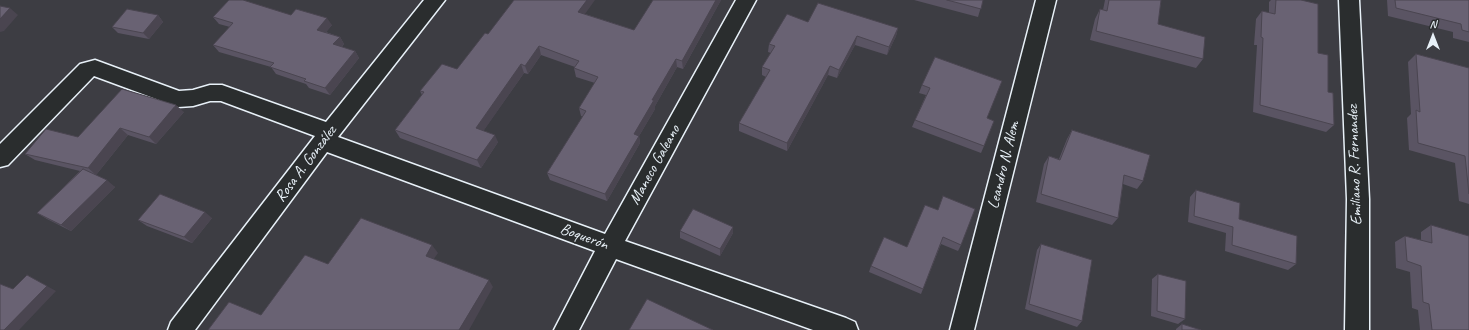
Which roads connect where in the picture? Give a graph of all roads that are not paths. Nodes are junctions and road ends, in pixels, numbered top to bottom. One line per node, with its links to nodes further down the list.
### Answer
1 (435, 0): 5 (street, Rosa A. González)
2 (746, 0): 7 (street, Maneco Galeano)
3 (1046, 0): 11 (street, Leandro N. Alem)
4 (1349, 0): 12 (street, Emiliano R. Fernandez)
5 (327, 136): 6 (street, Boquerón); 7 (street, Boquerón); 8 (street, Rosa A. González)
6 (0, 158)
7 (610, 246): 9 (street, Maneco Galeano); 10 (street, Boquerón)
8 (180, 330)
9 (566, 330)
10 (846, 330)
11 (962, 330)
12 (1357, 330)

